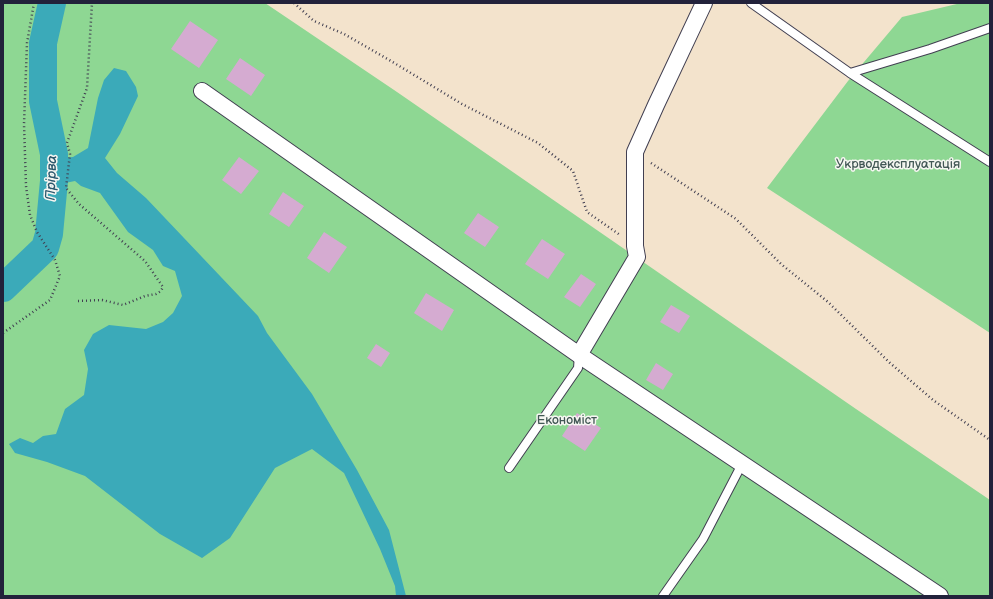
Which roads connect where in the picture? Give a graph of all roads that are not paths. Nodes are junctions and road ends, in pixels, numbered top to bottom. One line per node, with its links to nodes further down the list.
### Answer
1 (704, 3): 7 (street)
2 (751, 3): 4 (lane)
3 (990, 28): 4 (lane)
4 (850, 73): 6 (lane)
5 (202, 91): 7 (street)
6 (990, 162)
7 (579, 355): 8 (street); 9 (lane)
8 (742, 464): 10 (street); 11 (lane)
9 (509, 468)
10 (933, 594)
11 (663, 596)

